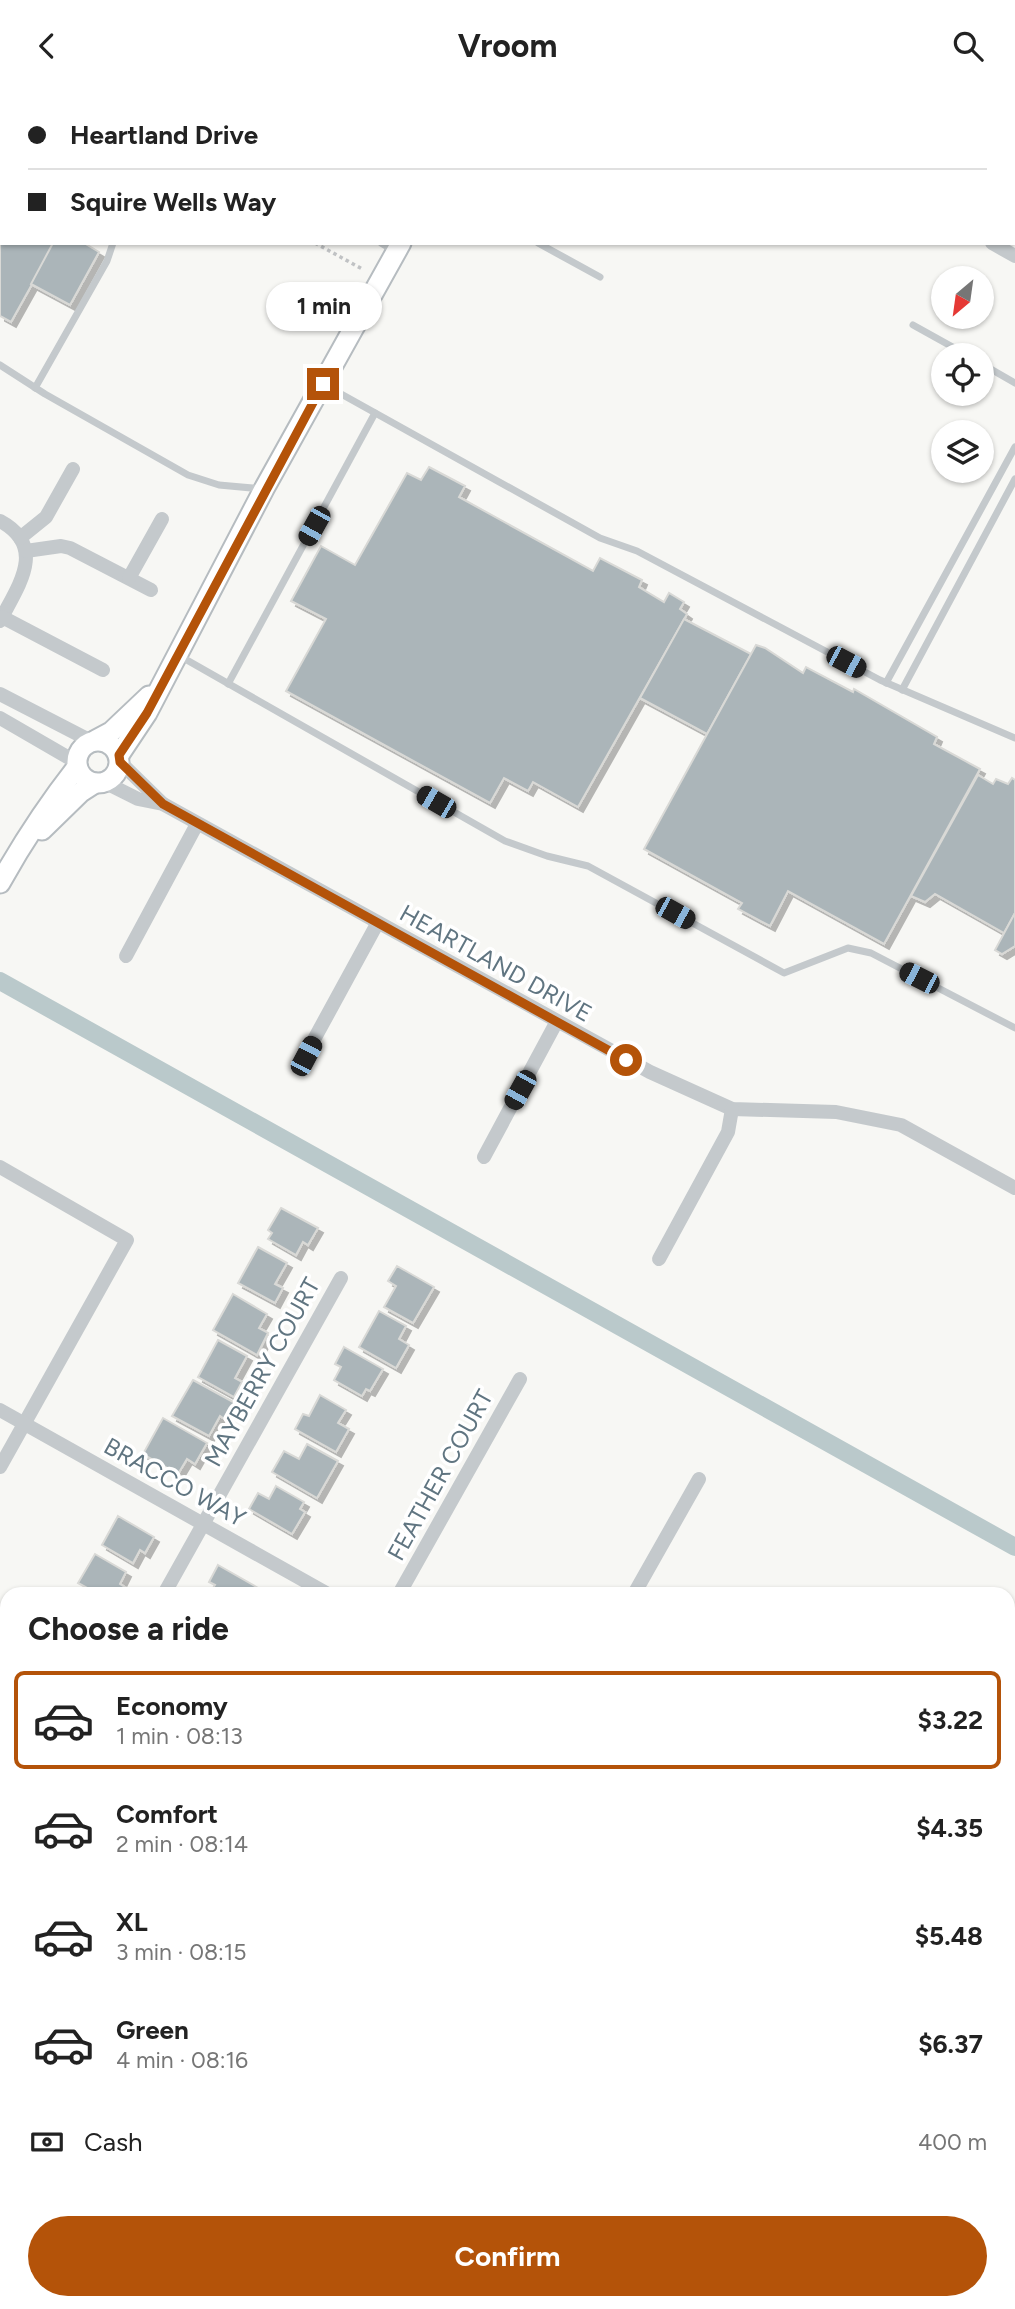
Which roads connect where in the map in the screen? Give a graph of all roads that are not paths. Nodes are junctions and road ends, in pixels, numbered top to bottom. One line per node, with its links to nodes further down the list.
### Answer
1 (112, 245): 13 (lane)
2 (542, 245): 6 (lane)
3 (996, 245): 5 (street)
4 (393, 246): 12 (street)
5 (1015, 256)
6 (600, 277)
7 (913, 325): 8 (lane)
8 (945, 343)
9 (0, 365): 13 (lane)
10 (994, 371): 11 (lane)
11 (1015, 383)
12 (323, 384): 14 (lane); 18 (street)
13 (35, 388): 18 (lane)
14 (375, 413): 27 (lane); 28 (lane)
15 (1015, 447): 27 (lane)
16 (73, 469): 21 (street)
17 (1015, 479): 30 (lane)
18 (264, 489): 25 (street)
19 (162, 519): 22 (street)
20 (0, 521): 21 (street)
21 (23, 544): 22 (street); 24 (street)
22 (129, 578): 23 (street)
23 (151, 590)
24 (1, 619): 26 (street)
25 (176, 655): 28 (lane); 29 (street)
26 (103, 670)
27 (886, 683): 30 (lane)
28 (228, 684): 47 (lane)
29 (158, 688): 36 (street); 37 (street)
30 (902, 690): 35 (lane)
31 (0, 694): 32 (street)
32 (27, 709): 34 (street); 36 (street)
33 (0, 718): 34 (street)
34 (17, 728): 38 (street)
35 (1015, 738)
36 (93, 741): 37 (street); 38 (street)
37 (119, 759): 39 (street); 40 (street, HEARTLAND DRIVE)
38 (77, 764): 39 (street); 42 (street)
39 (99, 783): 40 (street, HEARTLAND DRIVE); 42 (street)
40 (163, 804): 41 (street, HEARTLAND DRIVE)
41 (197, 824): 44 (street, HEARTLAND DRIVE); 45 (street)
42 (27, 841): 43 (street)
43 (3, 871)
44 (377, 924): 46 (street, HEARTLAND DRIVE); 48 (street)
45 (126, 956)
46 (556, 1023): 49 (street, HEARTLAND DRIVE); 50 (street)
47 (1015, 1028)
48 (306, 1056)
49 (732, 1109): 52 (street, HEARTLAND DRIVE); 53 (street)
50 (484, 1157)
51 (0, 1167): 57 (street)
52 (1015, 1188)
53 (659, 1259)
54 (341, 1278): 60 (street, MAYBERRY COURT)
55 (520, 1379): 63 (street, FEATHER COURT)
56 (0, 1410): 57 (street, BRACCO WAY)
57 (24, 1424): 58 (street); 60 (street, BRACCO WAY)
58 (0, 1467)
59 (699, 1479): 64 (street)
60 (203, 1524): 61 (street, MAYBERRY COURT); 62 (street, BRACCO WAY)
61 (168, 1587)
62 (316, 1587)
63 (403, 1587)
64 (638, 1587)

